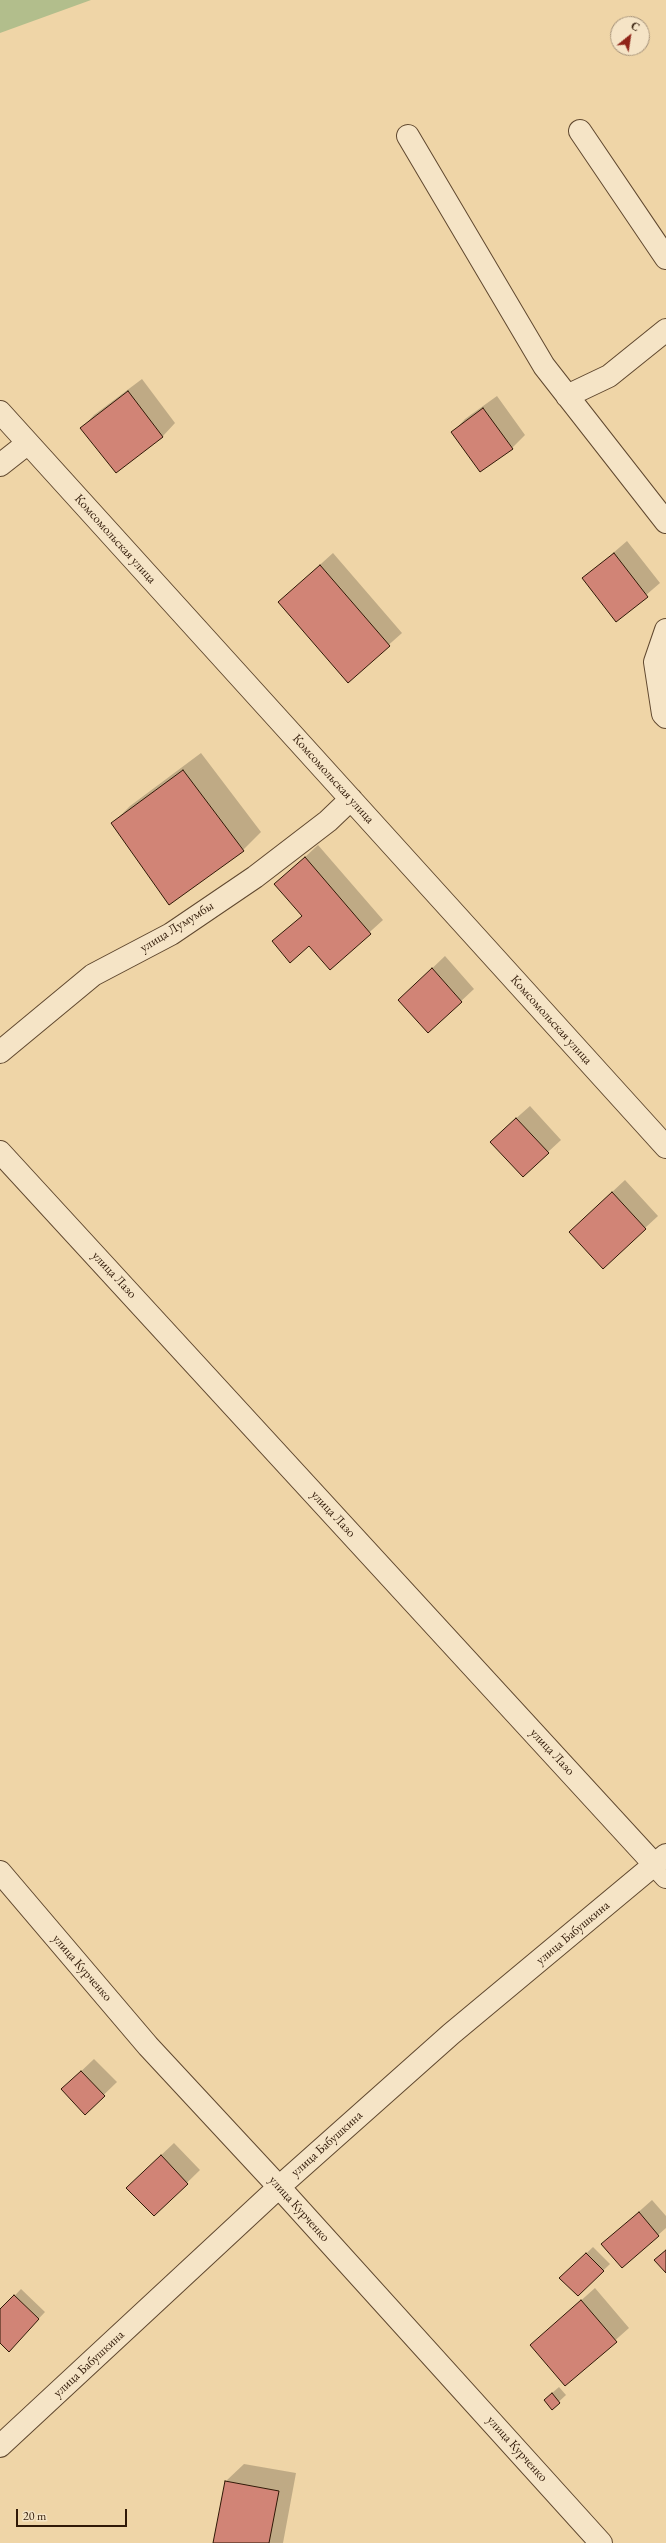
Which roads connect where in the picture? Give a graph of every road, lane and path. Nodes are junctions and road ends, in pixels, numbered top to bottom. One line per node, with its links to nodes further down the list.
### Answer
1 (580, 131): 3 (street)
2 (408, 136): 5 (street)
3 (666, 258)
4 (666, 330): 5 (street)
5 (567, 396): 9 (street)
6 (0, 412): 7 (street, Комсомольская улица)
7 (28, 443): 8 (street); 14 (street, Комсомольская улица)
8 (0, 465)
9 (641, 490): 10 (street); 11 (street)
10 (666, 506)
11 (666, 522)
12 (666, 630): 13 (street)
13 (666, 717)
14 (351, 799): 15 (street, улица Лумумбы); 16 (street, Комсомольская улица)
15 (0, 1052)
16 (666, 1147)
17 (0, 1152): 18 (street, улица Лазо)
18 (662, 1865): 20 (street, улица Бабушкина)
19 (0, 1872): 20 (street, улица Курченко)
20 (280, 2187): 21 (street, улица Бабушкина); 22 (street, улица Курченко)
21 (4, 2436)
22 (601, 2543)

